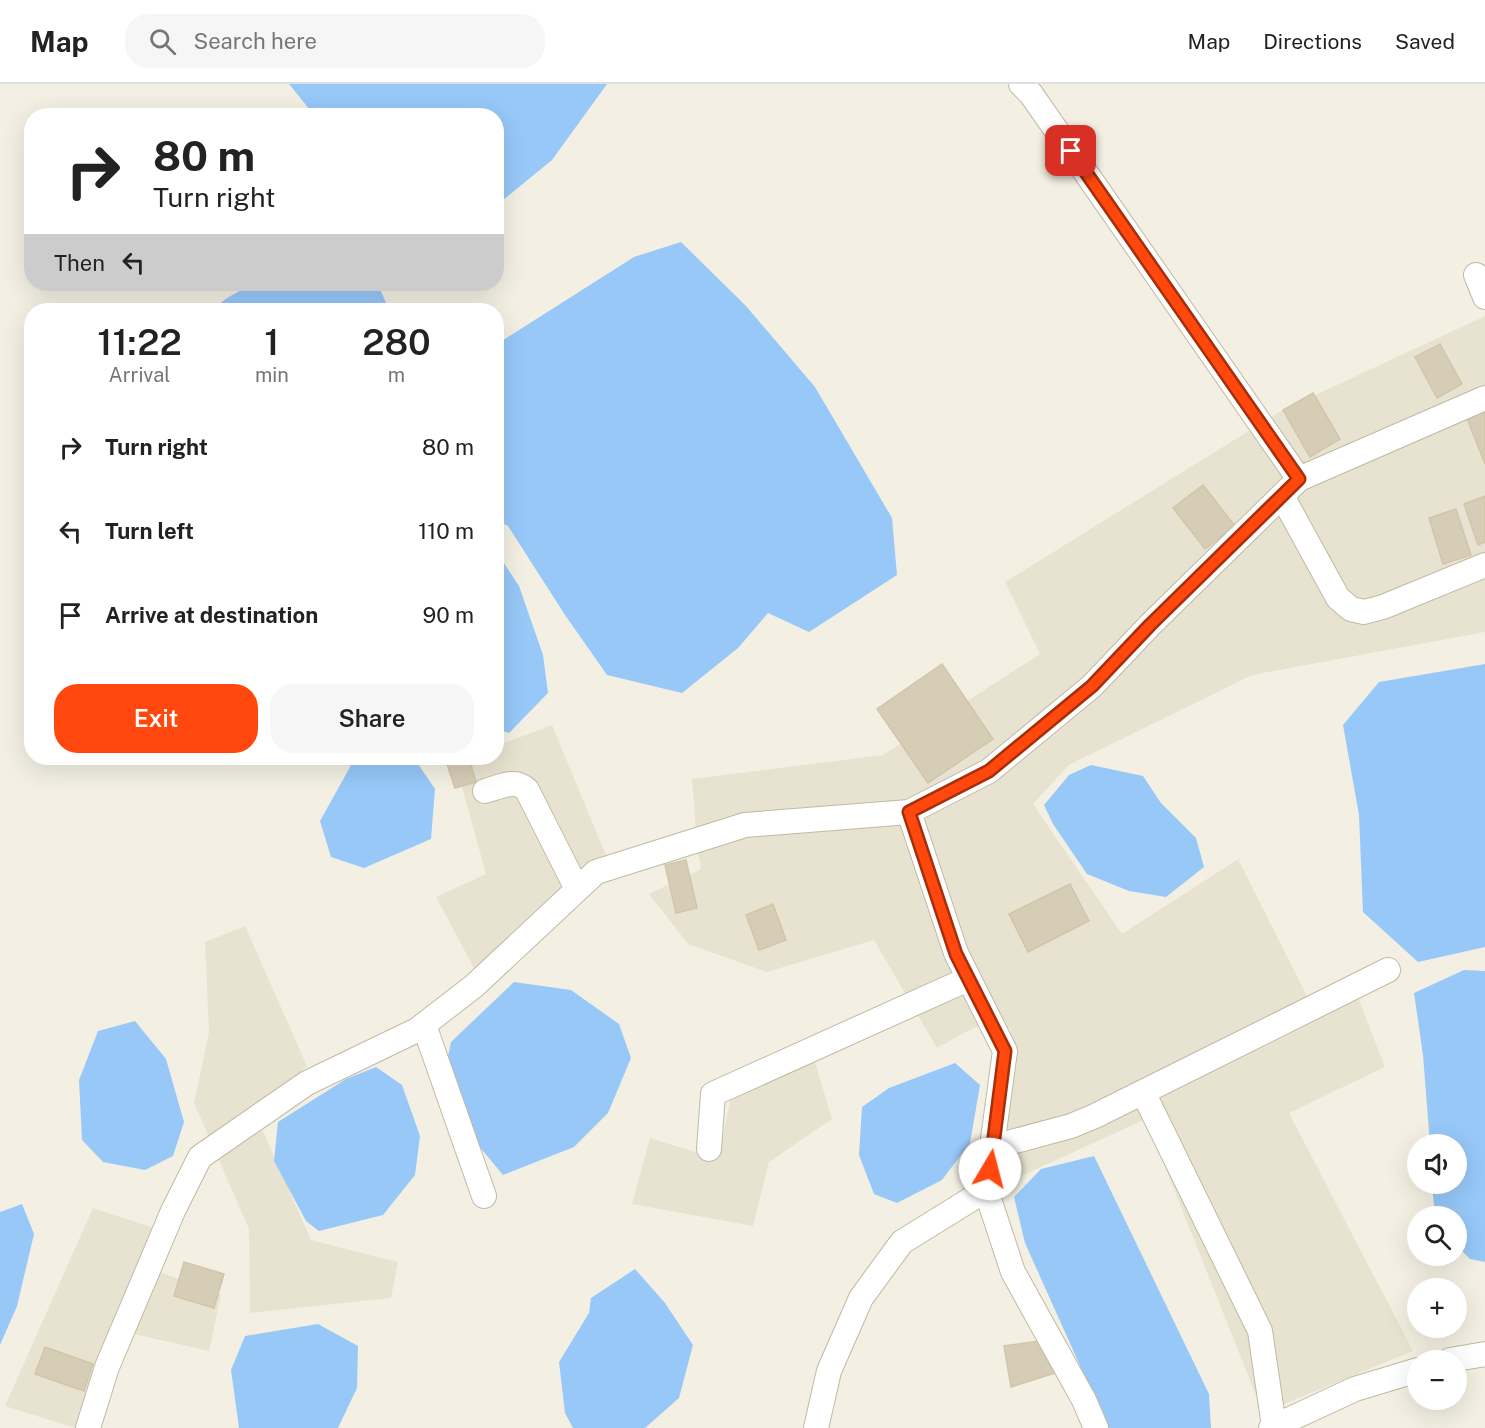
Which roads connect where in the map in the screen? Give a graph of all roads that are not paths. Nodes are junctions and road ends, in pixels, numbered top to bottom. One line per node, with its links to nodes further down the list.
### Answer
1 (1021, 84): 3 (street)
2 (1485, 398): 3 (street)
3 (1299, 479): 4 (street)
4 (1282, 496): 5 (street); 7 (street)
5 (1485, 565)
6 (485, 790): 8 (street)
7 (909, 812): 8 (street); 10 (street)
8 (577, 889): 11 (street)
9 (1388, 970): 12 (street)
10 (968, 979): 13 (street); 14 (street)
11 (424, 1025): 16 (street); 21 (street)
12 (1143, 1092): 13 (street); 20 (street)
13 (993, 1148): 15 (street)
14 (709, 1149)
15 (986, 1190): 22 (street); 23 (street)
16 (484, 1196)
17 (1485, 1354): 18 (street)
18 (1467, 1357)
19 (1407, 1373): 20 (street)
20 (1273, 1427)
21 (88, 1428)
22 (816, 1428)
23 (1096, 1428)

